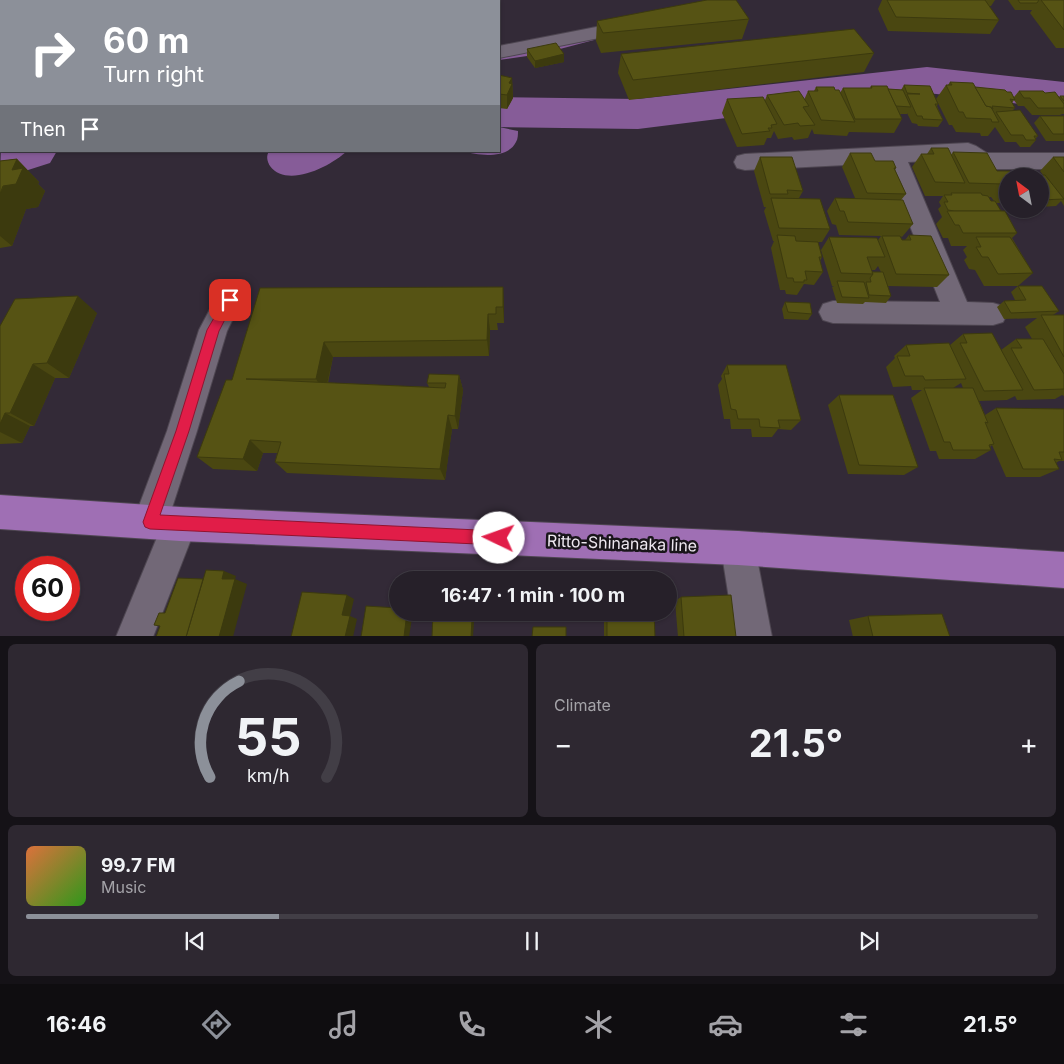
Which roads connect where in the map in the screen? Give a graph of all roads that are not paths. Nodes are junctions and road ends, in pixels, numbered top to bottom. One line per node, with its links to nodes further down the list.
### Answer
1 (648, 22): 2 (street)
2 (500, 52)
3 (893, 154): 4 (street); 5 (street); 8 (street)
4 (1064, 161)
5 (746, 162)
6 (230, 300): 11 (street)
7 (833, 312): 8 (street)
8 (958, 313): 9 (street)
9 (993, 314)
10 (0, 512): 11 (main road, Ritto-Shinanaka line)
11 (165, 523): 12 (main road, Ritto-Shinanaka line); 14 (street)
12 (738, 548): 13 (main road, Ritto-Shinanaka line); 15 (street)
13 (1064, 570)
14 (134, 636)
15 (754, 636)

